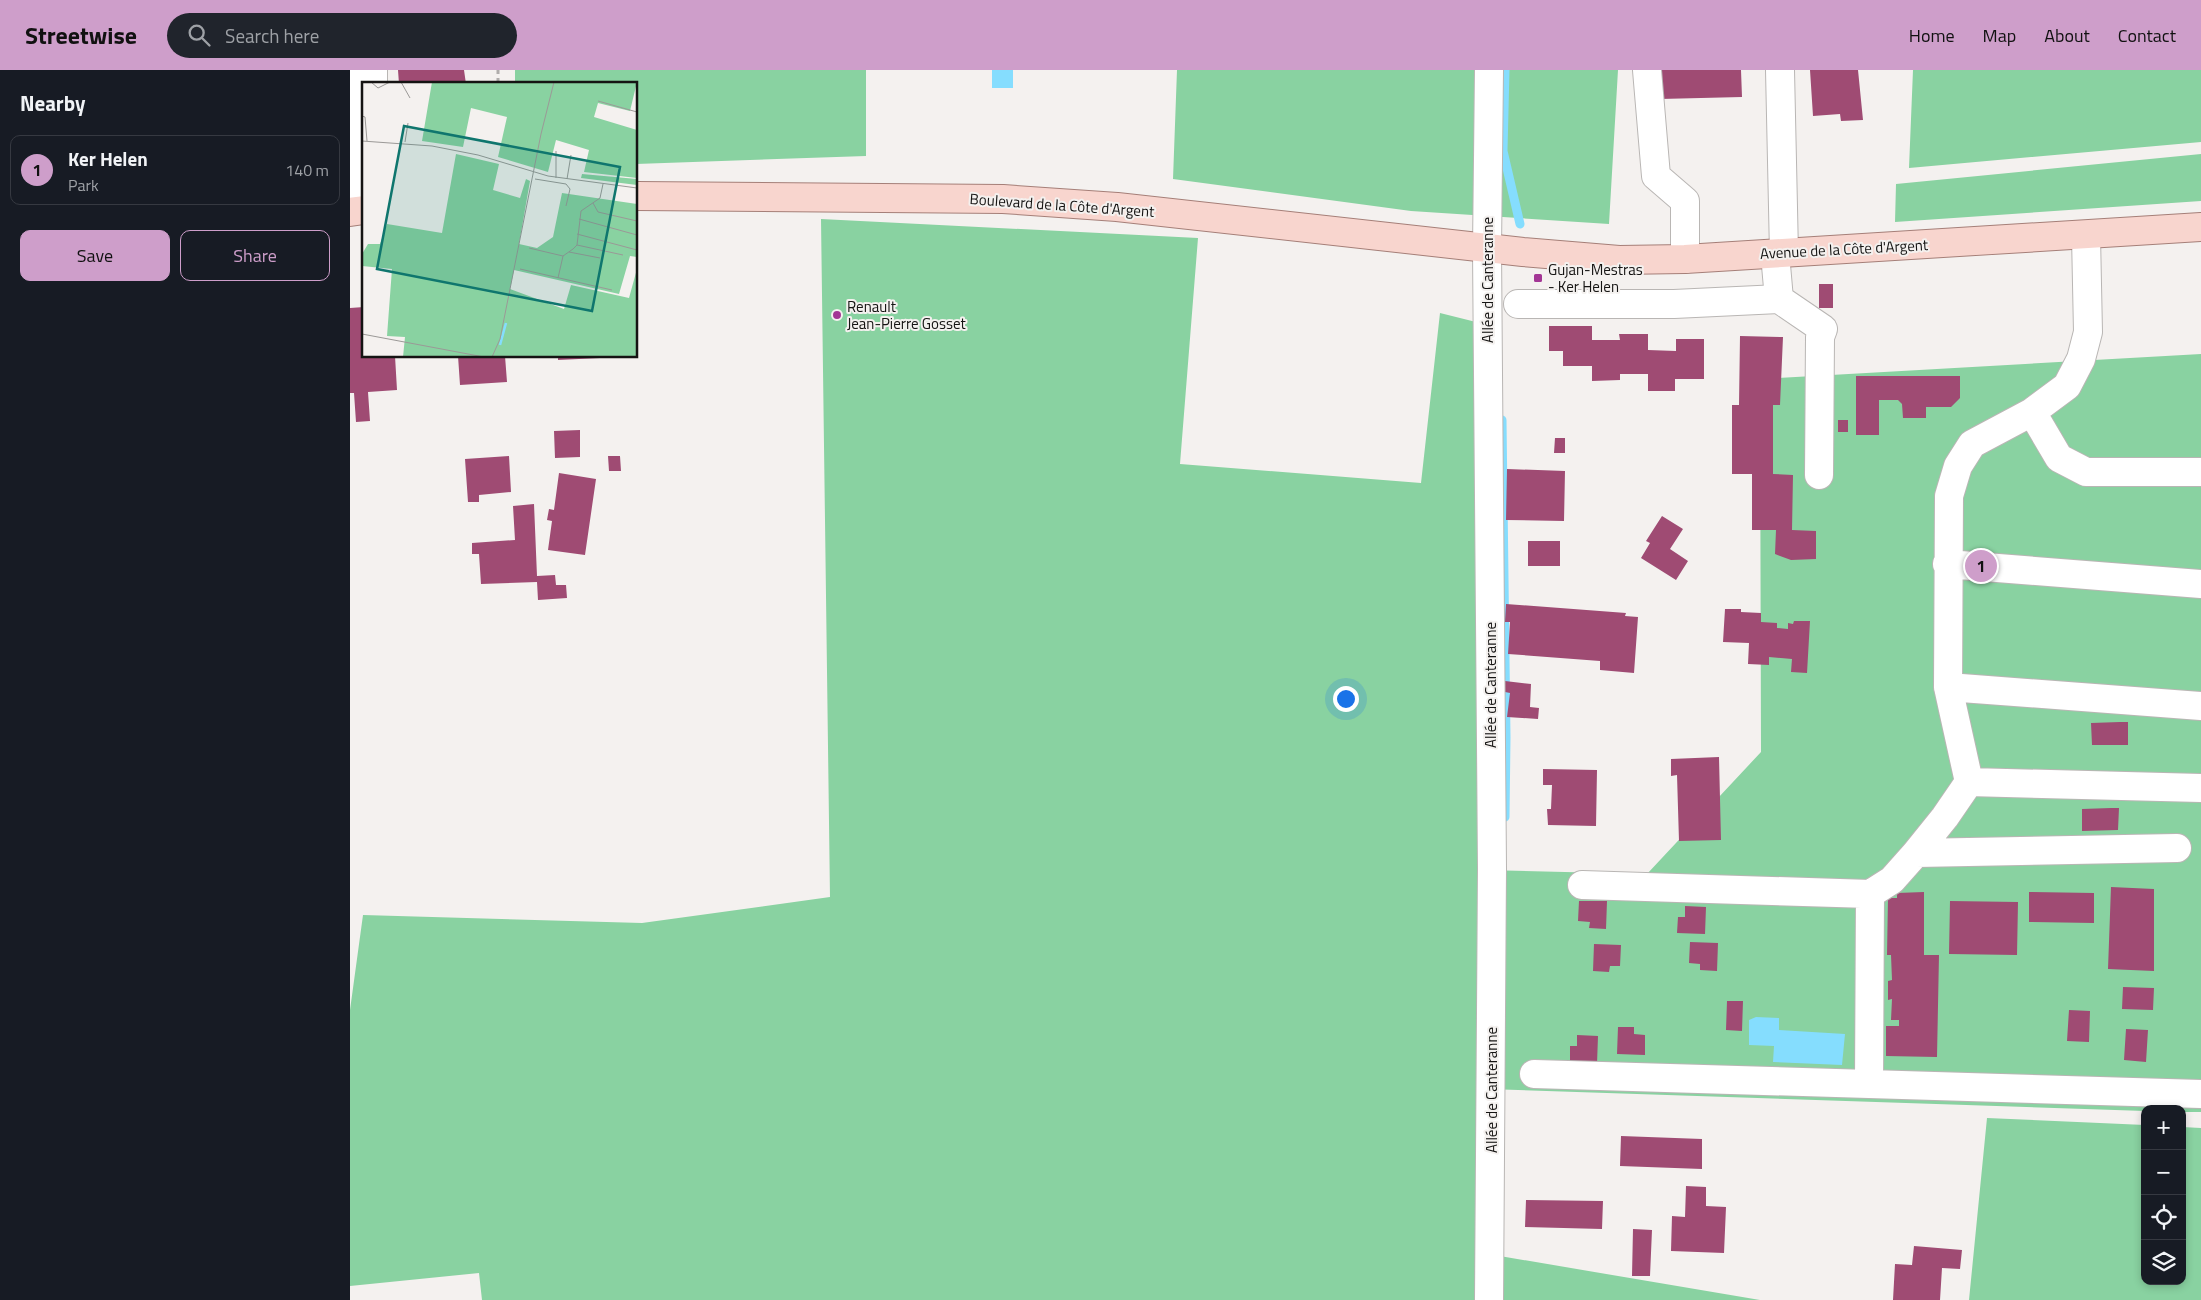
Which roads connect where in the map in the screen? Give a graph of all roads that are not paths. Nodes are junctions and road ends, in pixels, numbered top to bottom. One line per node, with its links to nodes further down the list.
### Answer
1 (1489, 70): 7 (street, Allée de Canteranne)
2 (1647, 70): 9 (street)
3 (1780, 70): 8 (street)
4 (638, 196): 7 (main road, Boulevard de la Côte d'Argent)
5 (2201, 227): 6 (main road, Avenue de la Côte d'Argent)
6 (2086, 236): 8 (main road, Avenue de la Côte d'Argent); 12 (street)
7 (1487, 249): 9 (main road, Avenue de la Côte d'Argent); 28 (street, Allée de Canteranne)
8 (1780, 253): 9 (main road, Avenue de la Côte d'Argent); 10 (street)
9 (1685, 259)
10 (1778, 299): 11 (street); 14 (street)
11 (1518, 304)
12 (2032, 412): 13 (street); 15 (street)
13 (2201, 472)
14 (1819, 475)
15 (1947, 564): 16 (street); 17 (street)
16 (2201, 584)
17 (1948, 687): 18 (street); 19 (street)
18 (2201, 706)
19 (1970, 782): 20 (street); 22 (street)
20 (2201, 788)
21 (2177, 848): 22 (street)
22 (1916, 853): 24 (street)
23 (1582, 885): 24 (street)
24 (1870, 894): 26 (street)
25 (1534, 1074): 26 (street)
26 (1869, 1084): 27 (street)
27 (2201, 1094)
28 (1489, 1300)

